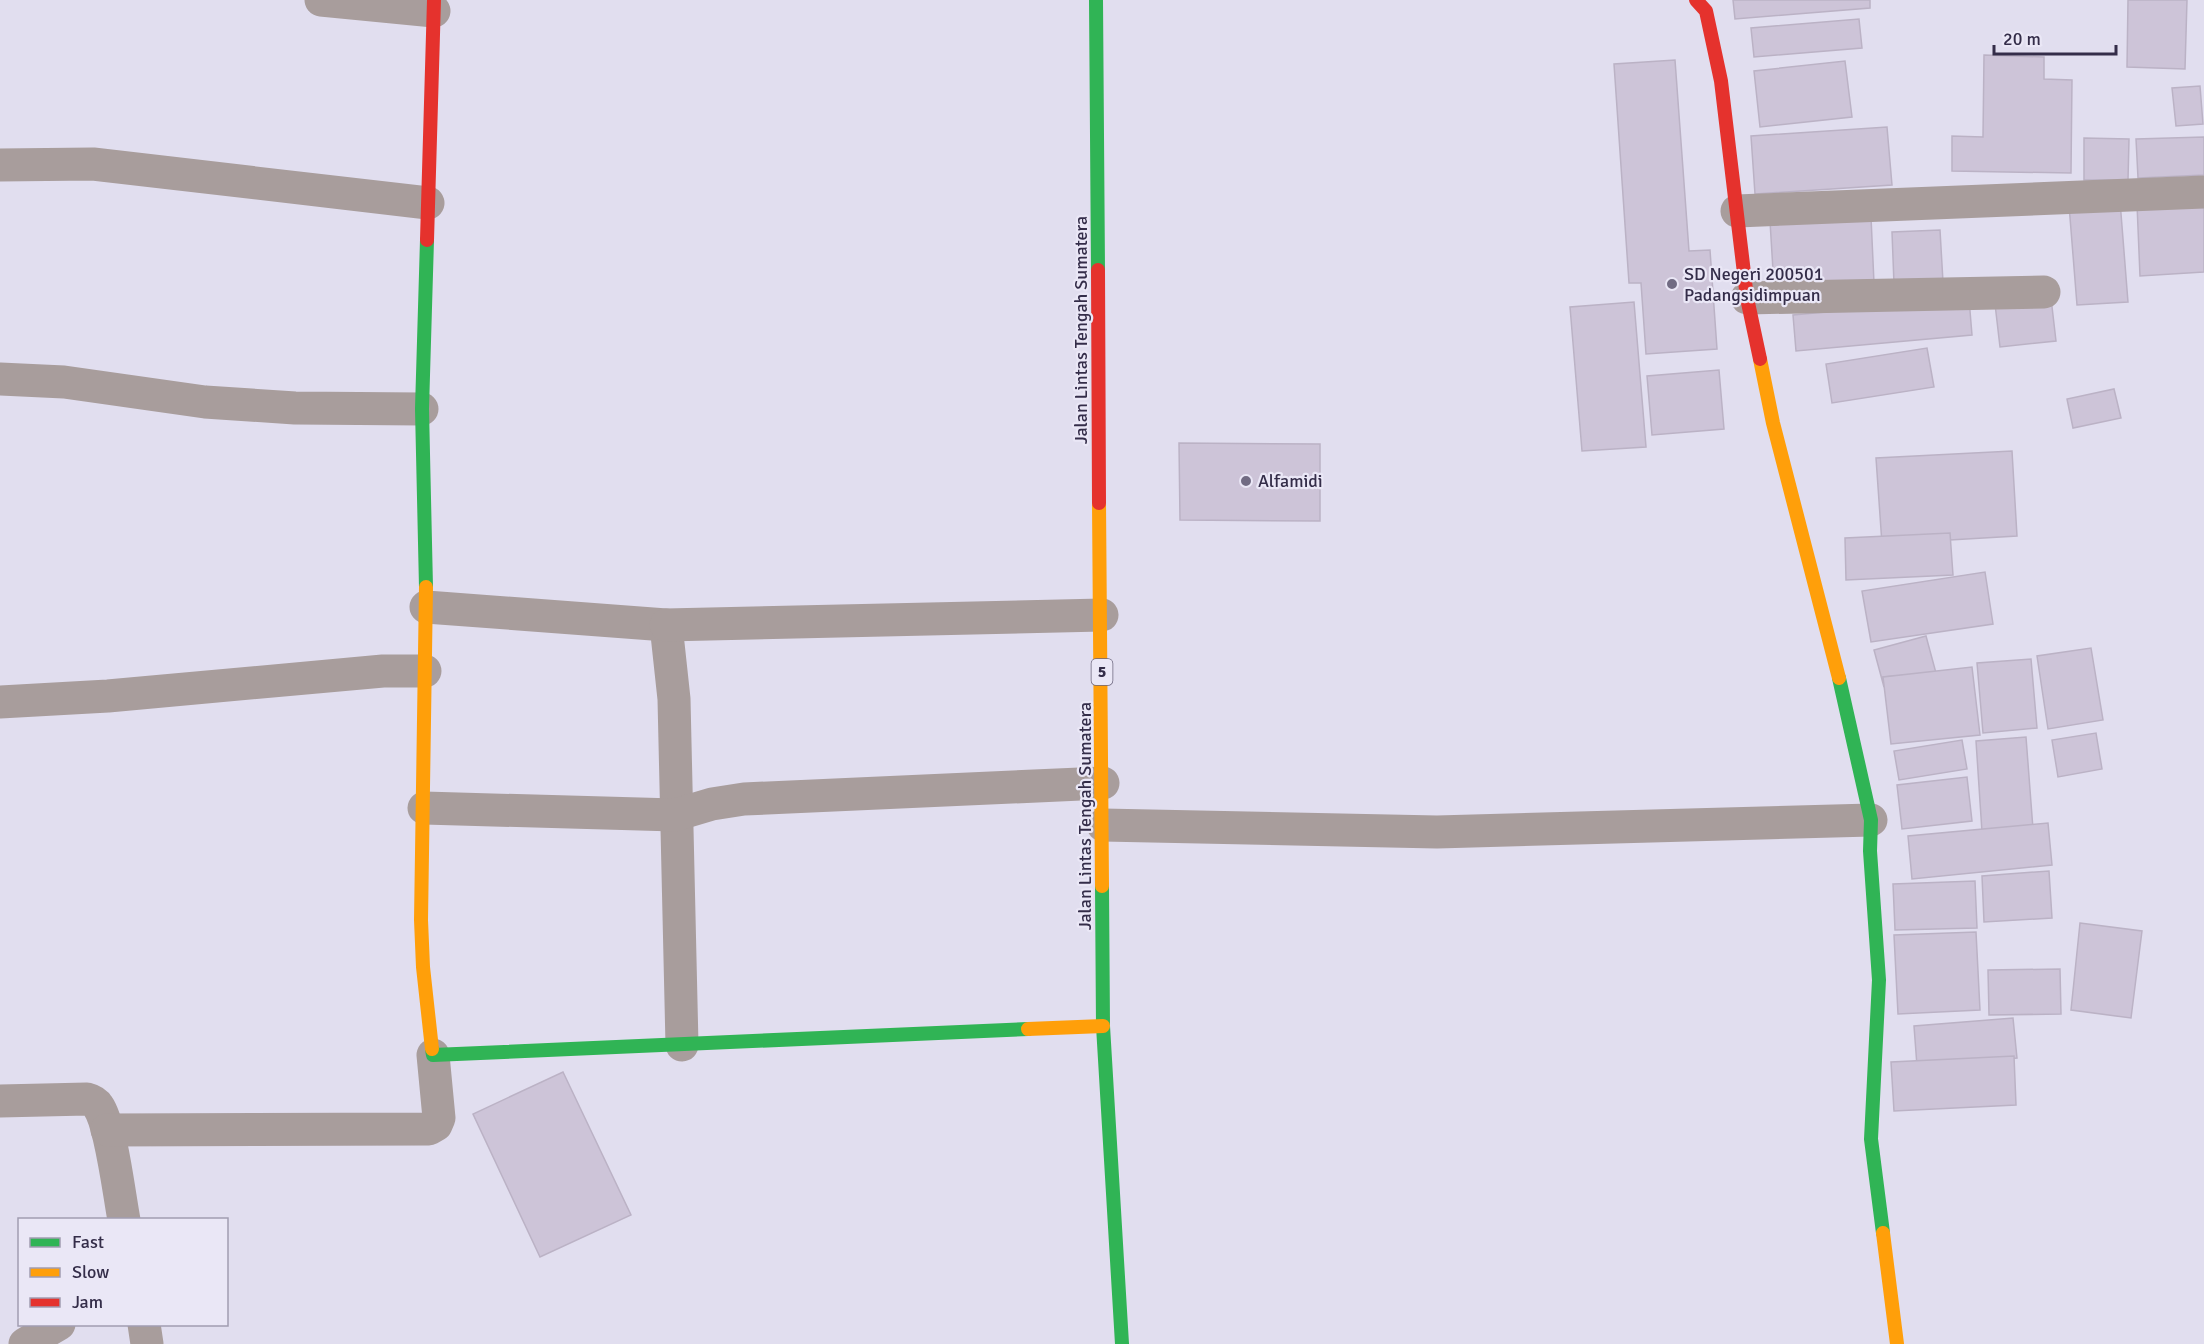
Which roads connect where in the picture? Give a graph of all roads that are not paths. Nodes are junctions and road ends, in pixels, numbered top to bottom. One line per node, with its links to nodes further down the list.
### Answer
1 (321, 0): 4 (street)
2 (1096, 0): 14 (main road, Jalan Lintas Tengah Sumatera / 5)
3 (1696, 0): 8 (main road)
4 (434, 5): 7 (main road)
5 (0, 165): 7 (street)
6 (2204, 192): 8 (street)
7 (428, 203): 12 (main road)
8 (1737, 211): 10 (main road)
9 (2044, 292): 10 (street)
10 (1747, 298): 21 (main road)
11 (0, 379): 12 (street)
12 (422, 409): 13 (main road)
13 (426, 607): 15 (street); 16 (main road)
14 (1101, 615): 15 (street); 18 (main road, Jalan Lintas Tengah Sumatera / 5)
15 (666, 625): 20 (street)
16 (425, 671): 17 (street); 19 (main road)
17 (0, 702)
18 (1103, 783): 20 (street); 22 (main road, Jalan Lintas Tengah Sumatera / 5)
19 (424, 808): 20 (street); 25 (main road)
20 (675, 815): 24 (street)
21 (1871, 820): 22 (street); 34 (main road)
22 (1103, 825): 23 (main road, Jalan Lintas Tengah Sumatera / 5)
23 (1103, 1026): 24 (main road); 33 (main road, Jalan Lintas Tengah Sumatera / 5)
24 (682, 1045): 25 (main road)
25 (433, 1054): 27 (street)
26 (0, 1101): 27 (street)
27 (107, 1130): 28 (street)
28 (124, 1218)
29 (56, 1326): 31 (street)
30 (144, 1326): 32 (street)
31 (25, 1344)
32 (147, 1344)
33 (1122, 1344)
34 (1897, 1344)

